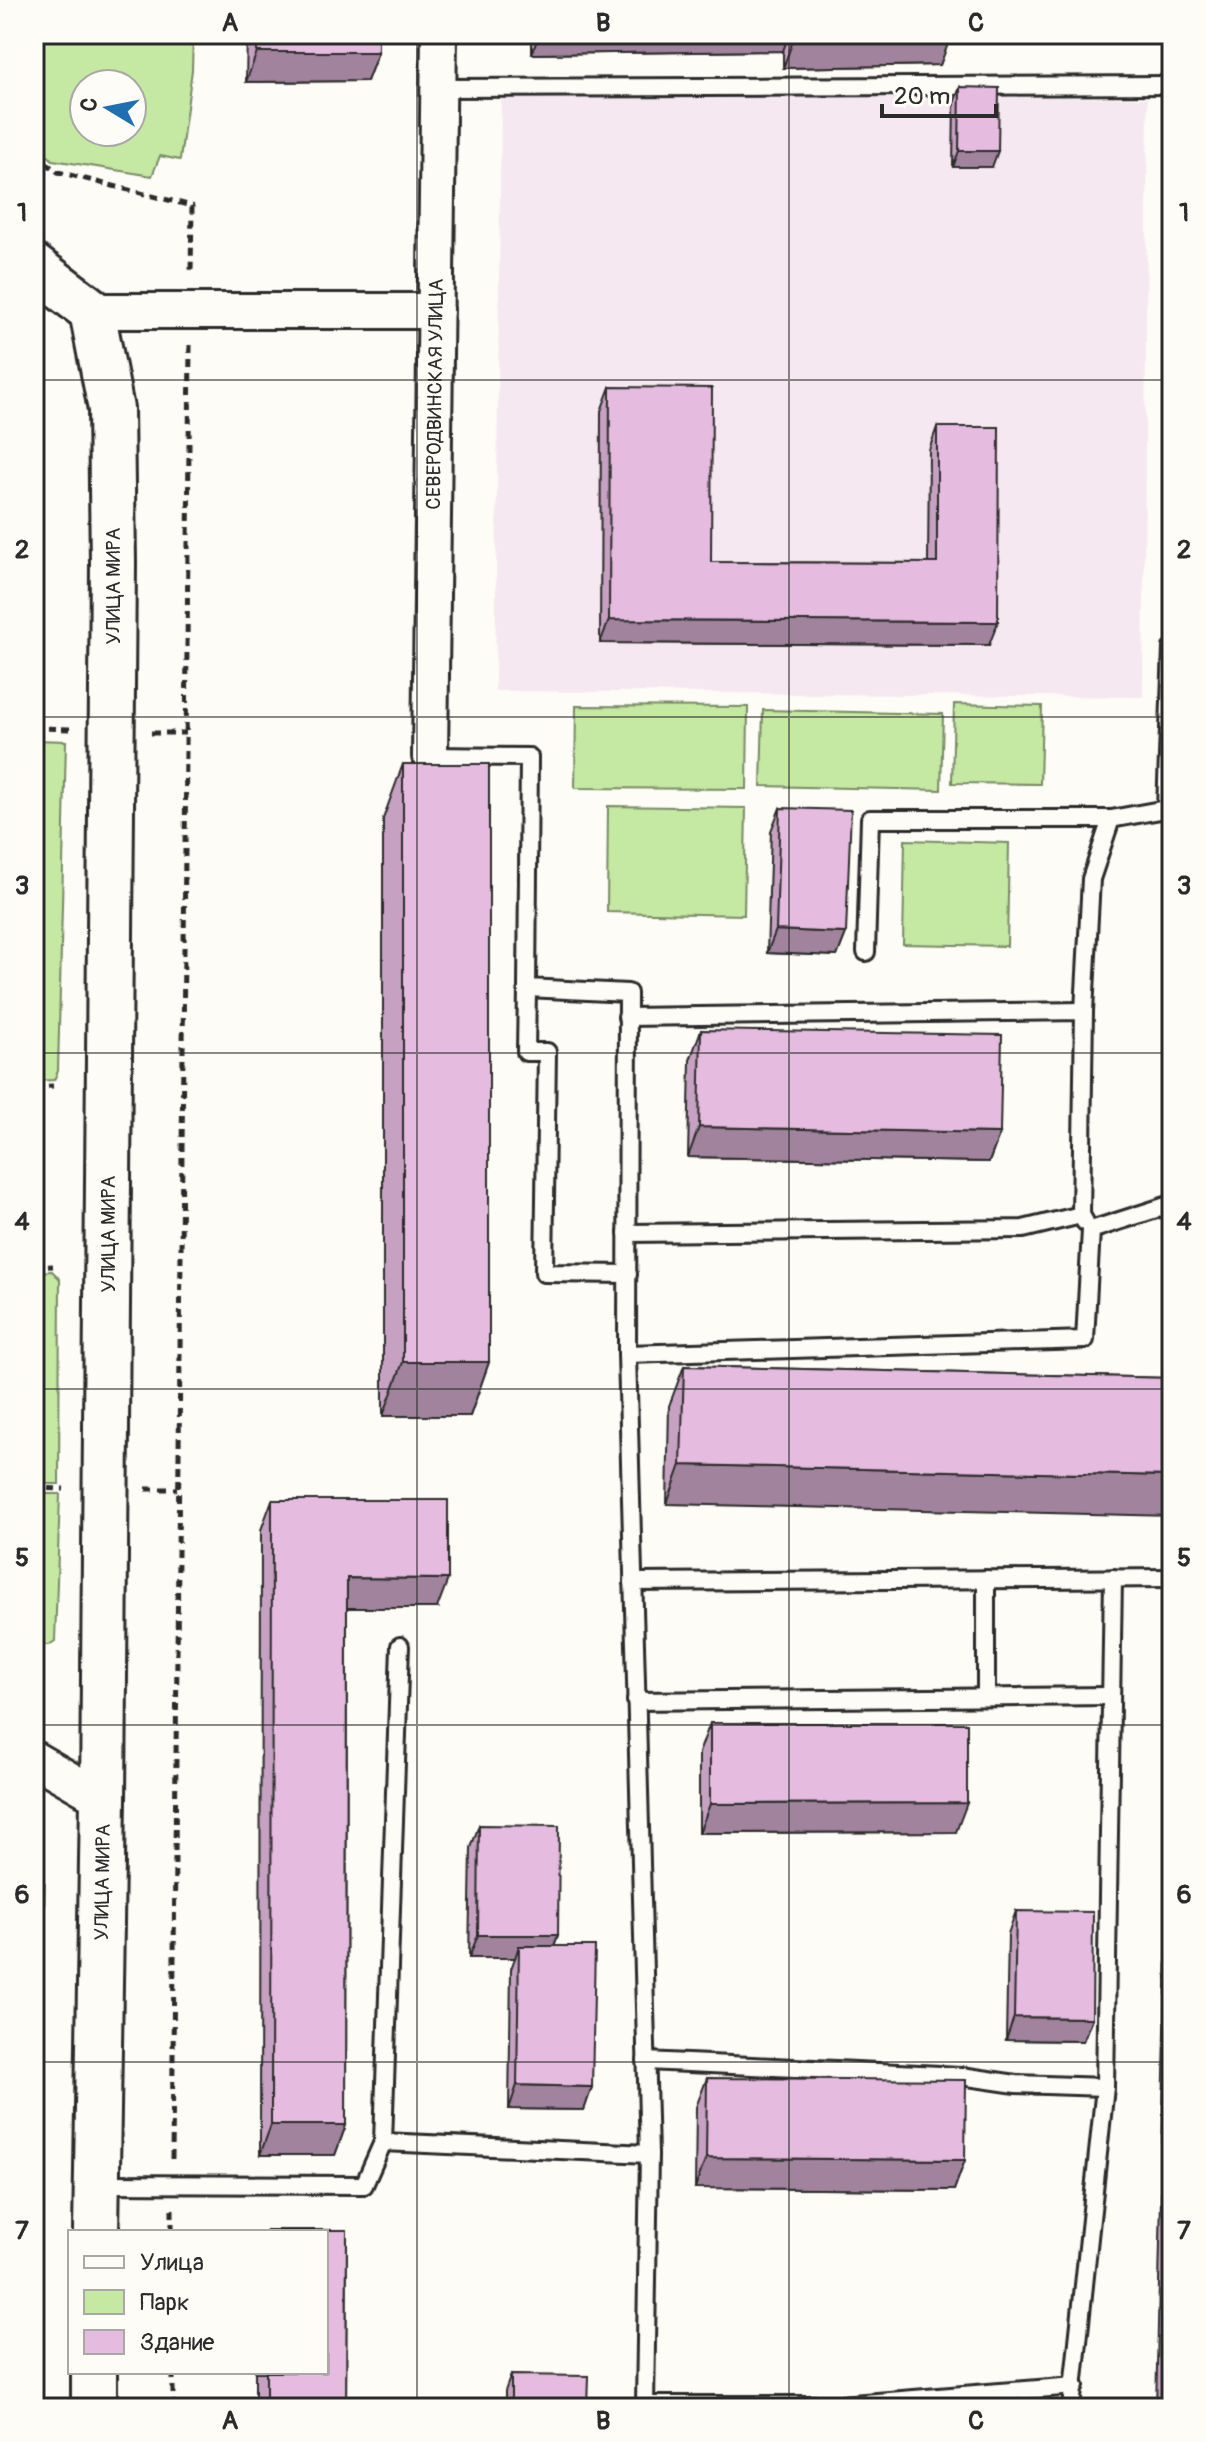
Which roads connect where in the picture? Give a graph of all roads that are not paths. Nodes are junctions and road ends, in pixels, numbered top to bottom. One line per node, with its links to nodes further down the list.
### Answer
1 (439, 34): 3 (street, СЕВЕРОДВИНСКАЯ УЛИЦА)
2 (1172, 85): 3 (lane)
3 (440, 88): 6 (street, СЕВЕРОДВИНСКАЯ УЛИЦА)
4 (34, 267): 5 (main road)
5 (92, 311): 6 (street); 30 (main road, УЛИЦА МИРА)
6 (436, 311): 8 (street, СЕВЕРОДВИНСКАЯ УЛИЦА)
7 (1172, 648): 9 (lane)
8 (430, 756): 12 (lane)
9 (1169, 809): 10 (lane)
10 (1111, 819): 11 (lane); 13 (lane)
11 (866, 952)
12 (527, 988): 14 (lane); 19 (lane)
13 (1084, 1011): 14 (lane); 16 (lane)
14 (627, 1017): 18 (lane)
15 (1172, 1204): 17 (lane)
16 (1081, 1215): 17 (lane); 18 (lane)
17 (1091, 1230): 20 (lane)
18 (627, 1233): 19 (lane)
19 (628, 1274): 20 (lane)
20 (627, 1354): 24 (lane)
21 (1113, 1578): 22 (lane); 23 (lane); 26 (lane)
22 (1172, 1578)
23 (986, 1579): 24 (lane); 27 (lane)
24 (633, 1582): 28 (lane)
25 (400, 1646): 33 (lane)
26 (1111, 1696): 27 (lane); 32 (lane)
27 (986, 1697): 28 (lane)
28 (636, 1701): 31 (lane)
29 (34, 1759): 30 (street)
30 (103, 1799): 35 (main road, УЛИЦА МИРА)
31 (646, 2061): 32 (lane); 34 (lane)
32 (1105, 2087): 38 (lane)
33 (383, 2142): 34 (lane); 35 (lane)
34 (649, 2154): 38 (lane)
35 (97, 2184): 36 (main road, УЛИЦА МИРА)
36 (96, 2230)
37 (94, 2374): 39 (main road)
38 (1075, 2386): 40 (lane)
39 (94, 2408)
40 (1071, 2408)

